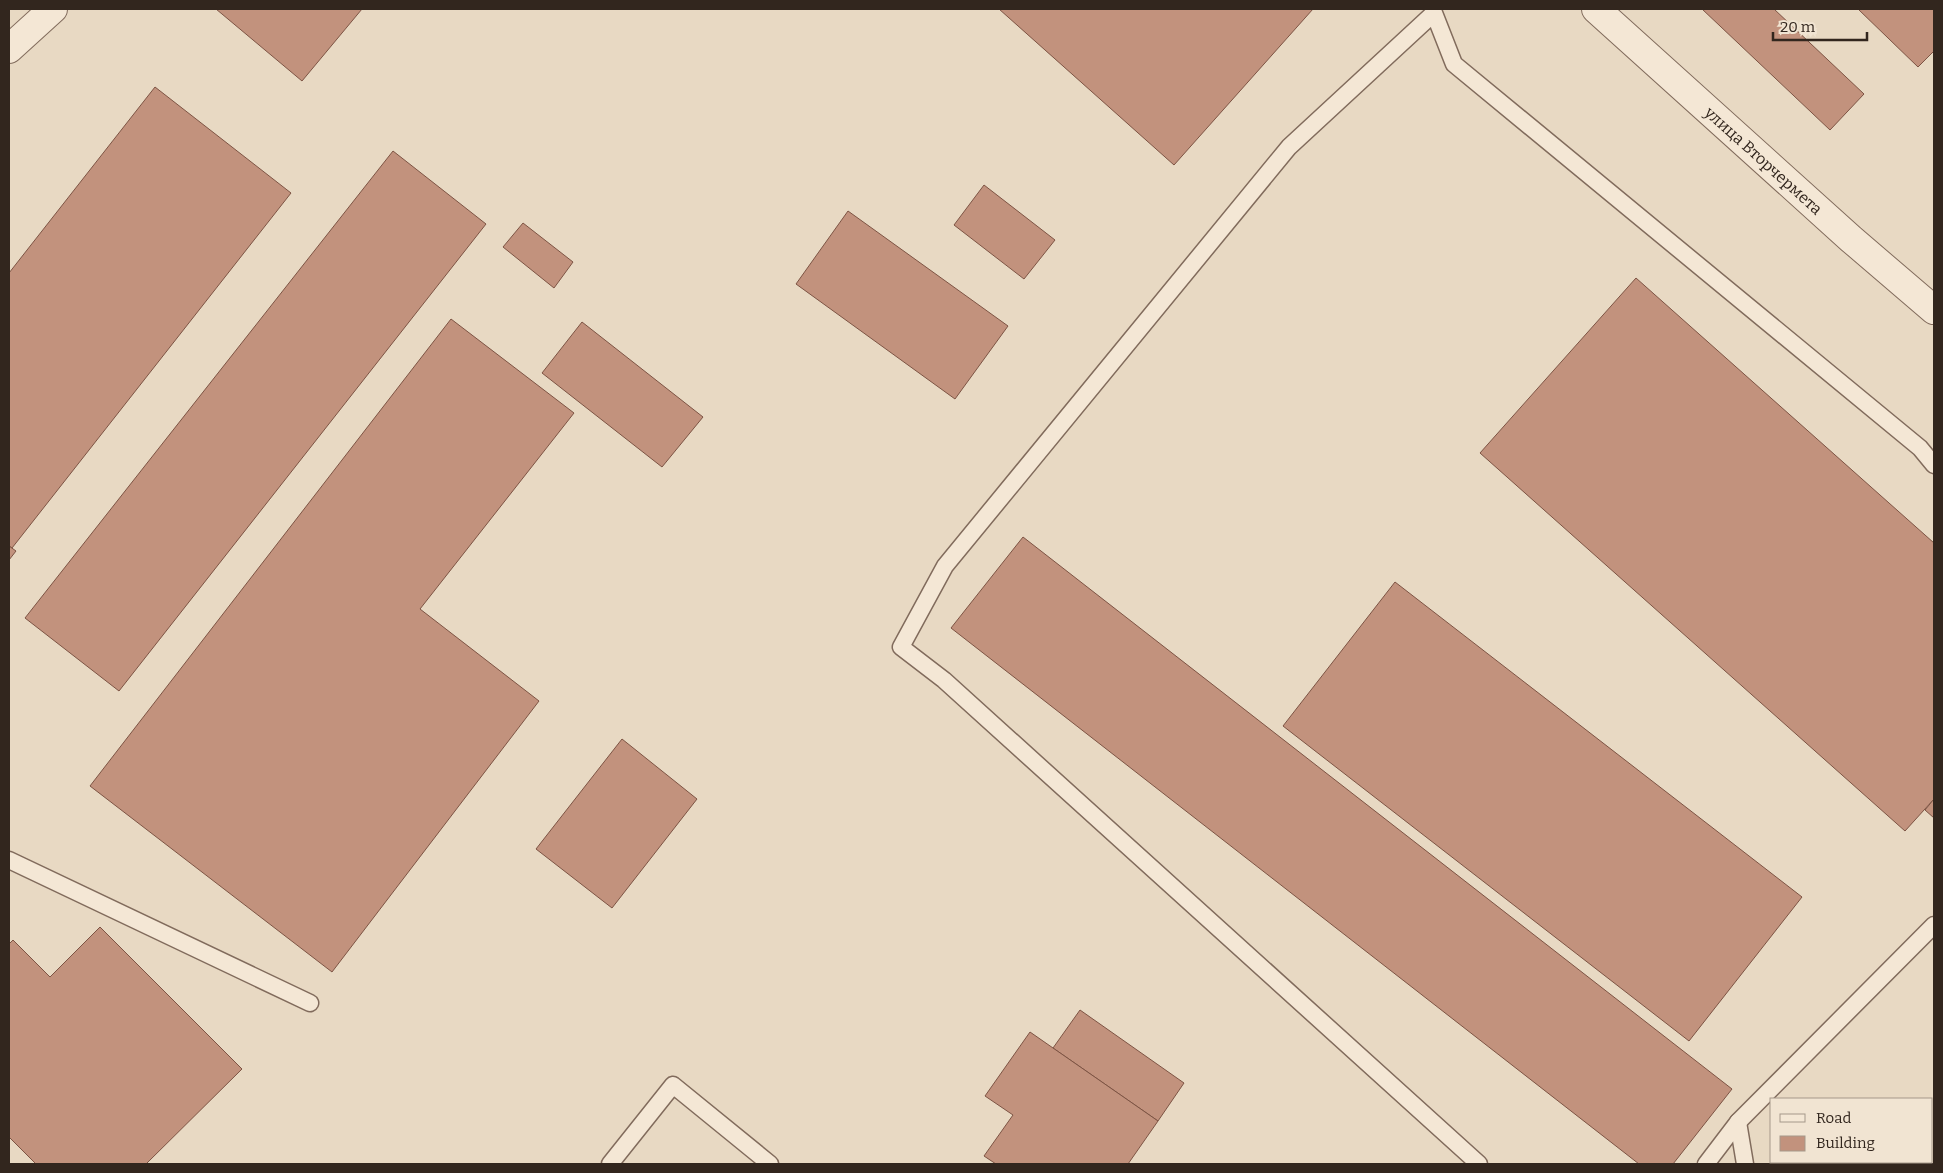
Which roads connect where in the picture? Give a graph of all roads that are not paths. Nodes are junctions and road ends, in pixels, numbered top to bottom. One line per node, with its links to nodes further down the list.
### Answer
1 (53, 9): 3 (street)
2 (1596, 9): 4 (street, улица Вторчермета)
3 (9, 49)
4 (1934, 310)
5 (1934, 465): 12 (lane)
6 (9, 860): 8 (lane)
7 (1934, 925): 9 (lane)
8 (310, 1003)
9 (1738, 1122): 13 (lane); 14 (lane)
10 (610, 1164): 11 (lane)
11 (770, 1164)
12 (1480, 1164)
13 (1706, 1164)
14 (1745, 1164)

